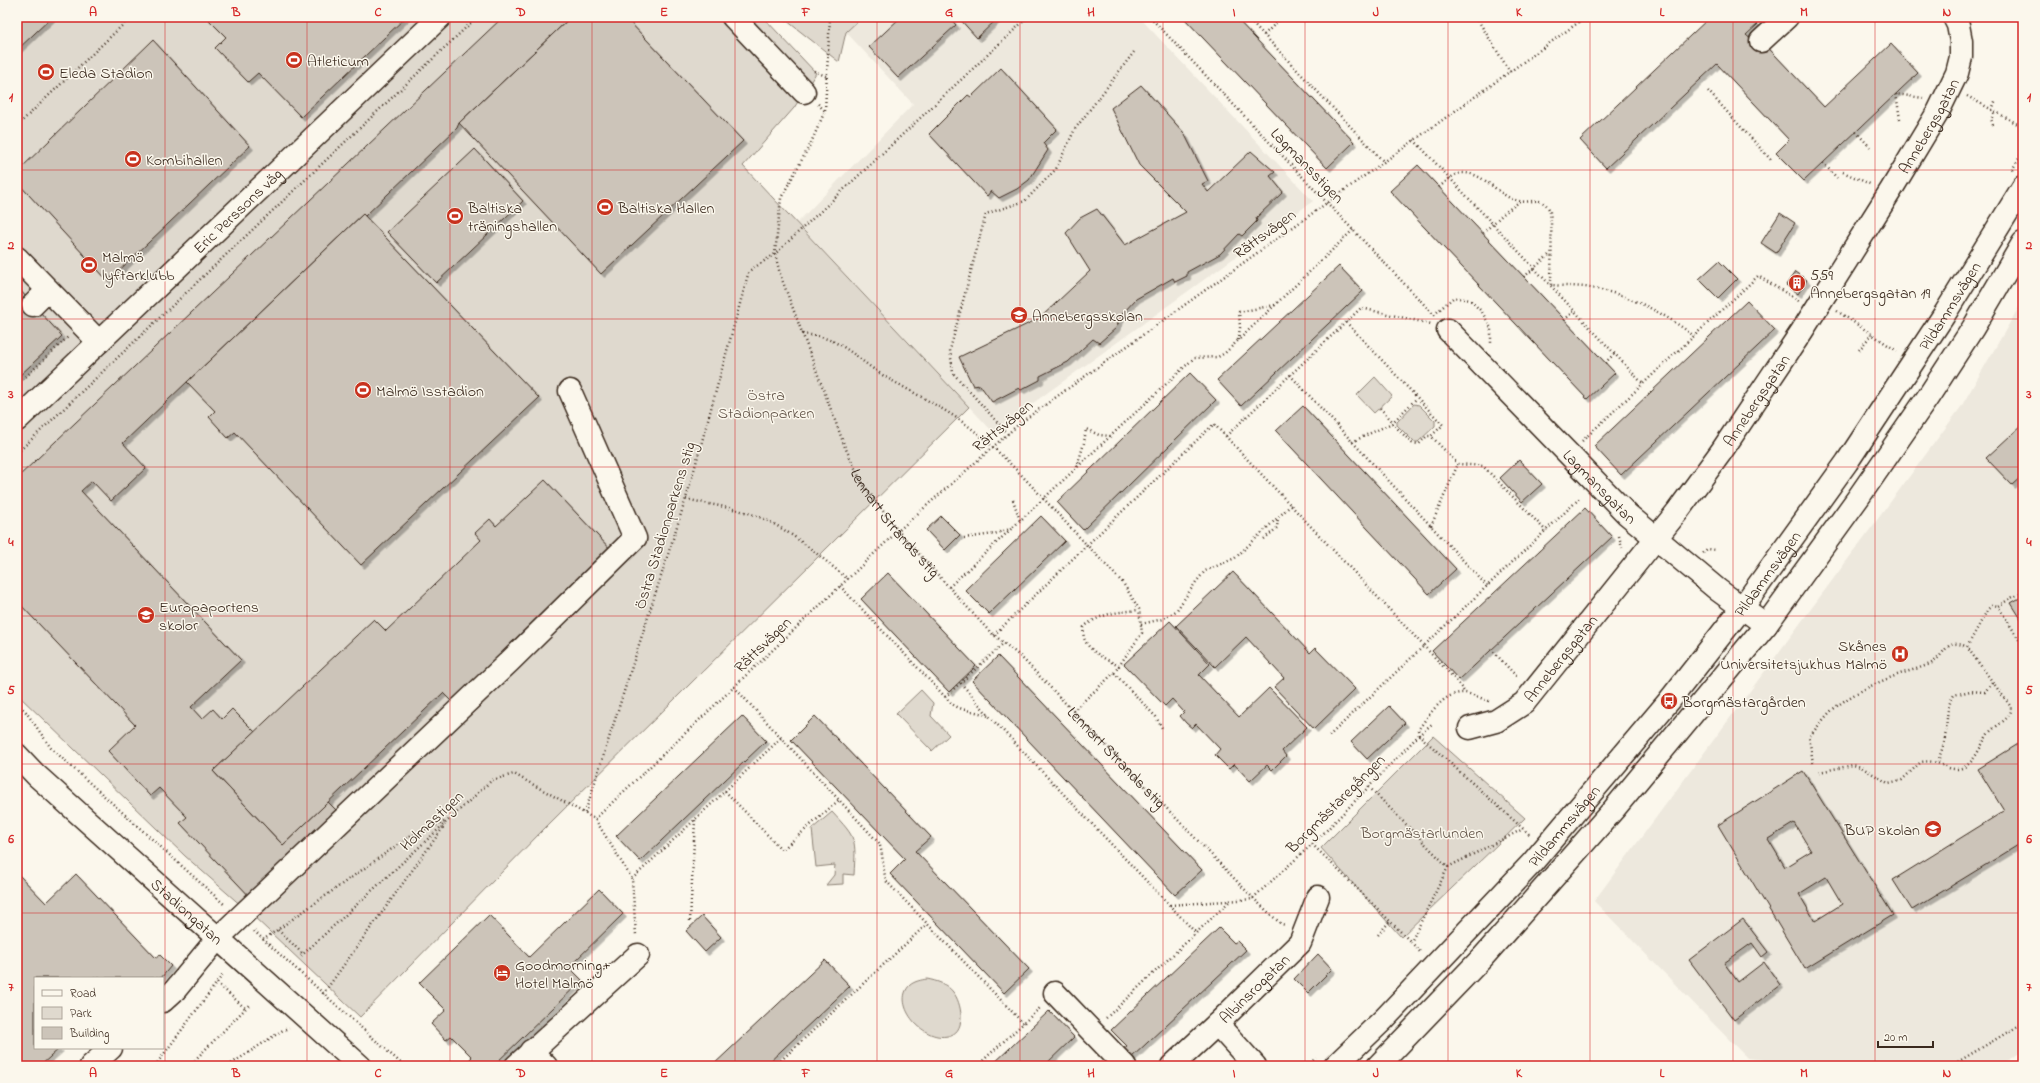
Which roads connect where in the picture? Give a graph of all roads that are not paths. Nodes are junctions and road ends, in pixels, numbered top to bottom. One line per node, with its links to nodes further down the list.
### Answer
1 (440, 17): 11 (main road, Eric Perssons väg)
2 (733, 17): 6 (main road)
3 (1787, 17): 5 (main road)
4 (1954, 17): 14 (main road, Annebergsgatan)
5 (1761, 41)
6 (804, 92)
7 (2023, 187): 15 (main road, Pildammsvägen)
8 (2023, 244): 16 (main road, Pildammsvägen)
9 (17, 258): 11 (main road)
10 (1436, 325): 14 (main road, Lagmansgatan)
11 (99, 342): 13 (main road, Eric Perssons väg)
12 (570, 391): 20 (main road)
13 (17, 420)
14 (1655, 539): 15 (main road, Lagmansgatan); 17 (main road, Annebergsgatan)
15 (1742, 608): 16 (main road, Lagmansgatan); 32 (main road, Pildammsvägen)
16 (1766, 625): 33 (main road, Pildammsvägen)
17 (1470, 728)
18 (17, 755): 20 (main road, Stadiongatan)
19 (1318, 897): 24 (main road, Albinsrogatan)
20 (217, 939): 23 (main road); 28 (main road, Stadiongatan)
21 (638, 955): 26 (main road)
22 (1055, 992): 29 (main road)
23 (164, 1000)
24 (1218, 1024): 30 (main road, Albinsrogatan); 31 (main road)
25 (110, 1049): 27 (main road)
26 (531, 1061)
27 (91, 1066)
28 (360, 1066)
29 (1125, 1066)
30 (1172, 1066)
31 (1255, 1066)
32 (1335, 1066)
33 (1378, 1066)

